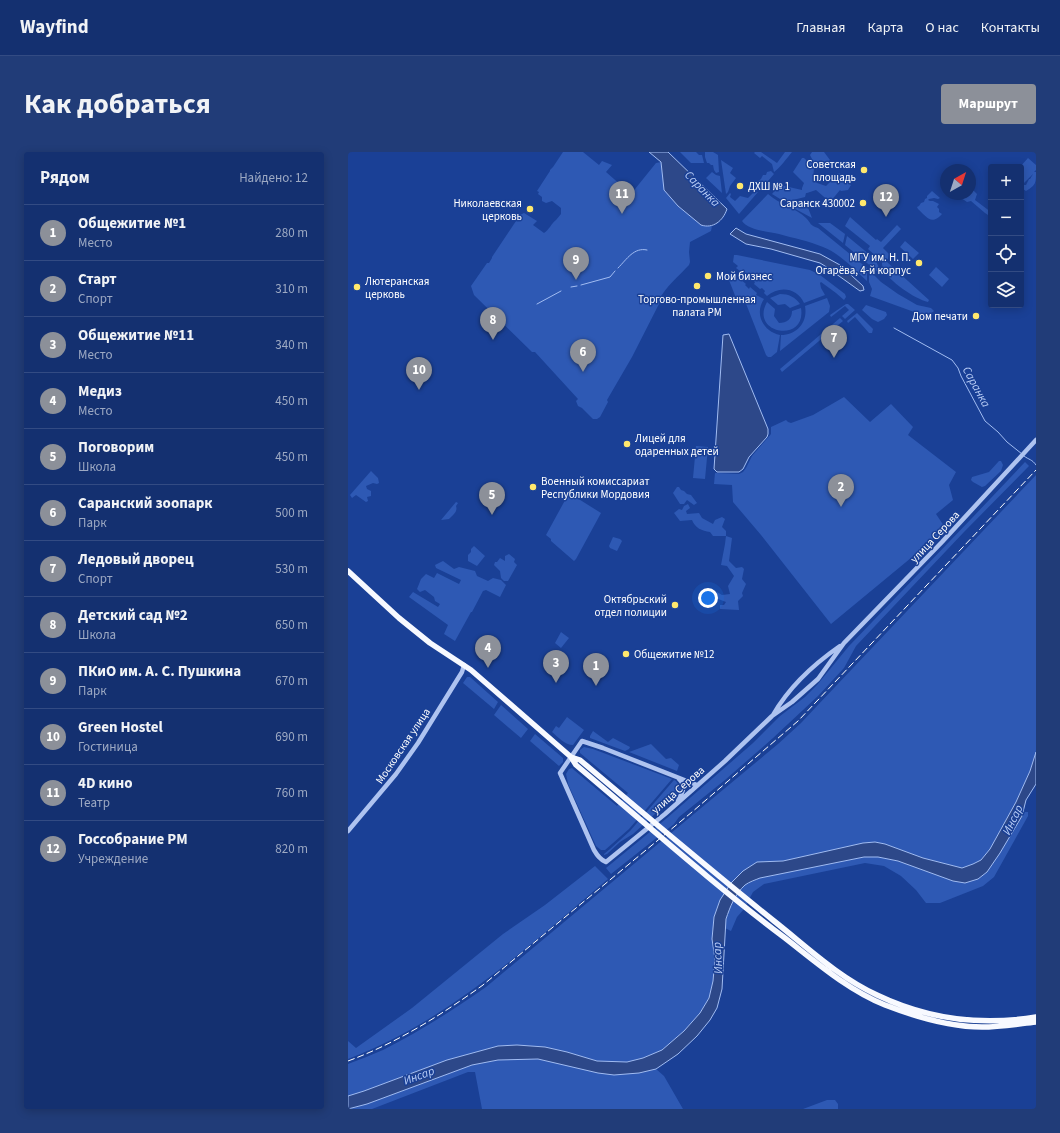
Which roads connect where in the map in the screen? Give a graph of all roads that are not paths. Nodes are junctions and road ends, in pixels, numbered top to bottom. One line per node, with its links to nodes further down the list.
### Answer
1 (1036, 440): 3 (street, улица Серова)
2 (348, 571): 4 (main road)
3 (844, 644): 5 (street, улица Серова); 6 (street, улица Серова)
4 (464, 665): 8 (main road); 14 (street, Московская улица)
5 (813, 667): 6 (street); 7 (street, улица Серова)
6 (818, 678): 7 (street, улица Серова)
7 (772, 716): 10 (street, улица Серова)
8 (571, 757): 9 (street); 13 (street, улица Серова); 15 (main road); 15 (main road)
9 (676, 776): 11 (street); 13 (street)
10 (705, 778): 11 (street); 12 (street, улица Серова)
11 (686, 781): 12 (street)
12 (697, 785): 13 (street, улица Серова)
13 (677, 803)
14 (348, 831)
15 (809, 952): 16 (main road); 17 (main road)
16 (1036, 1017)
17 (1036, 1022)

